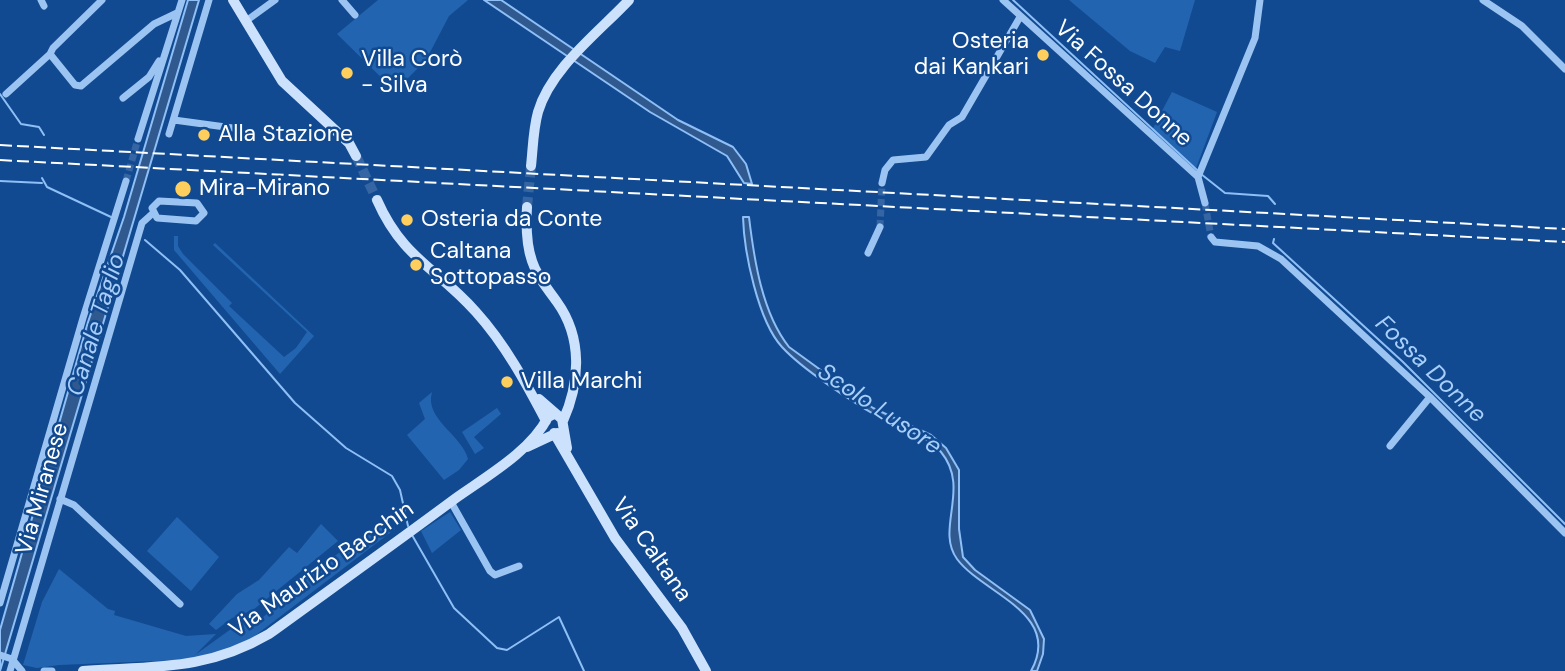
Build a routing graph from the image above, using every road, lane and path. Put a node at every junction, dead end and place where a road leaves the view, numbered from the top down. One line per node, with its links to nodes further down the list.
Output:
1 (102, 0): 15 (street)
2 (182, 0): 11 (street)
3 (209, 0): 20 (street)
4 (233, 0): 14 (main road)
5 (275, 0): 14 (street)
6 (342, 0): 12 (street)
7 (629, 0): 25 (main road)
8 (1003, 0): 13 (street, Via Fossa Donne)
9 (1260, 0): 26 (street)
10 (1483, 0): 17 (street)
11 (177, 13): 15 (street); 16 (street)
12 (355, 15)
13 (1020, 17): 26 (street, Via Fossa Donne); 28 (street)
14 (246, 21): 24 (main road)
15 (50, 54): 18 (street)
16 (163, 58): 19 (street); 23 (street)
17 (1565, 69)
18 (6, 94)
19 (124, 98)
20 (174, 120): 21 (street); 22 (street)
21 (240, 129)
22 (169, 134)
23 (138, 139)
24 (356, 156)
25 (531, 166)
26 (1199, 175): 30 (street, Via Fossa Donne)
27 (126, 181): 43 (street)
28 (881, 184)
29 (377, 200): 37 (main road, Via Caltana)
30 (1205, 203)
31 (527, 207): 37 (main road, Via Maurizio Bacchin)
32 (152, 214): 32 (street); 39 (street, Via Miranese)
33 (880, 227): 35 (street)
34 (1211, 237): 36 (street)
35 (869, 253)
36 (1430, 397): 38 (street); 41 (street)
37 (554, 424): 40 (main road, Via Maurizio Bacchin); 46 (main road, Via Caltana)
38 (1390, 446)
39 (60, 499): 44 (street); 45 (street, Via Miranese)
40 (451, 502): 42 (street); 51 (main road, Via Maurizio Bacchin)
41 (1565, 533)
42 (519, 566)
43 (0, 603)
44 (180, 604)
45 (7, 657): 47 (street); 48 (street, Via Miranese)
46 (705, 668): 52 (street, Via Caltana)
47 (24, 670)
48 (10, 671)
49 (44, 671): 50 (street)
50 (52, 671)
51 (83, 671)
52 (693, 671)

